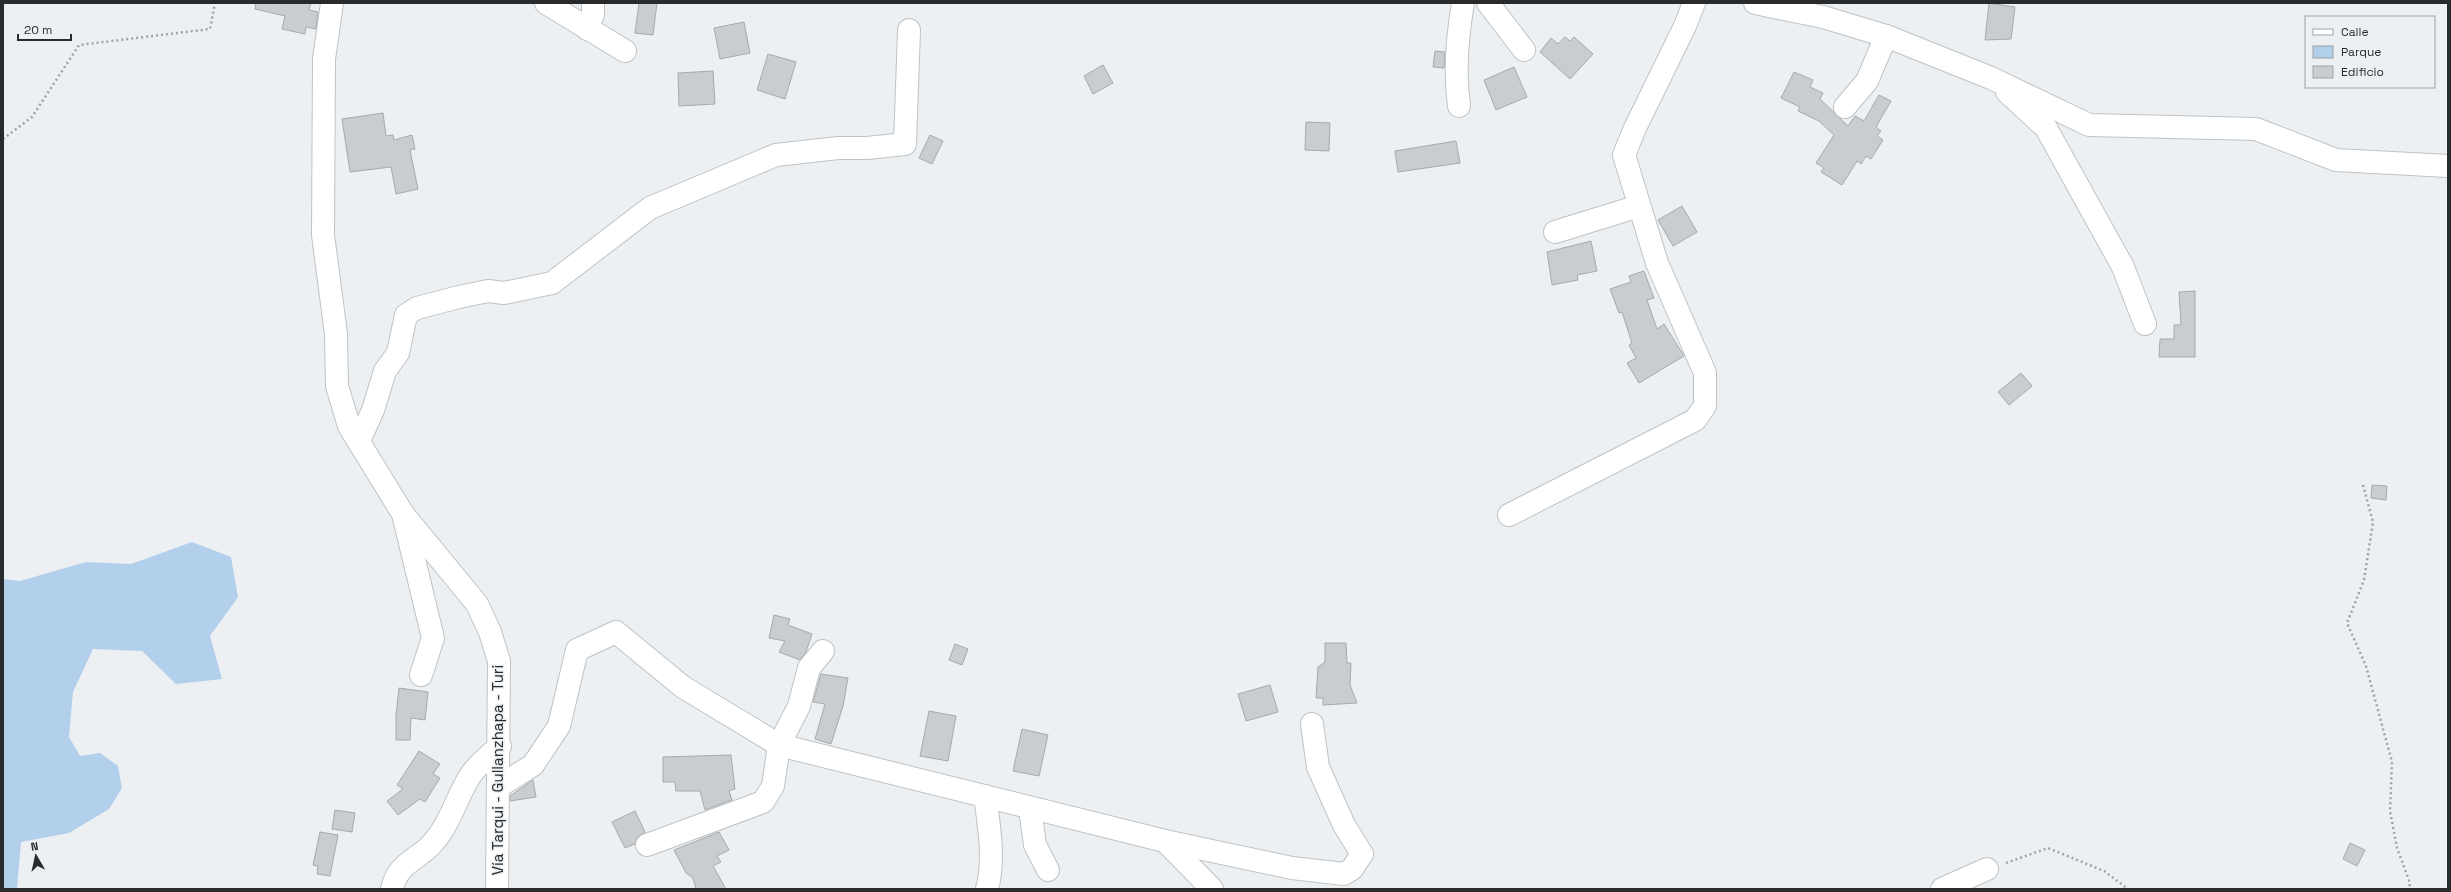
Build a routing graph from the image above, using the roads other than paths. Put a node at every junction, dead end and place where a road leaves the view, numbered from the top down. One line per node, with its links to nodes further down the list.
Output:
1 (332, 3): 20 (street, Vía Tarqui - Gullanzhapa - Turi)
2 (546, 3): 8 (street)
3 (592, 3): 8 (street)
4 (1463, 3): 14 (street)
5 (1488, 3): 11 (street)
6 (1694, 3): 17 (street)
7 (1755, 3): 10 (street)
8 (587, 30): 12 (street)
9 (909, 30): 20 (street)
10 (1886, 36): 13 (street); 15 (street)
11 (1524, 50)
12 (625, 51)
13 (1992, 78): 16 (street); 19 (street)
14 (1459, 106)
15 (1845, 107)
16 (2448, 166)
17 (1638, 206): 18 (street); 22 (street)
18 (1555, 232)
19 (2145, 324)
20 (359, 441): 21 (street, Vía Tarqui - Gullanzhapa - Turi)
21 (403, 514): 24 (street); 27 (street, Vía Tarqui - Gullanzhapa - Turi)
22 (1509, 515)
23 (823, 651): 26 (street)
24 (421, 675)
25 (1312, 724): 31 (street)
26 (779, 745): 28 (street); 29 (street); 32 (street)
27 (500, 746): 28 (street, Vía Tarqui - Gullanzhapa - Turi); 35 (street)
28 (498, 787): 36 (street, Vía Tarqui - Gullanzhapa - Turi)
29 (985, 796): 30 (street); 37 (street)
30 (1030, 808): 31 (street); 34 (street)
31 (1164, 841): 38 (street)
32 (648, 845)
33 (1987, 869): 39 (street)
34 (1048, 870)
35 (392, 889)
36 (497, 889)
37 (987, 889)
38 (1212, 889)
39 (1942, 889)

